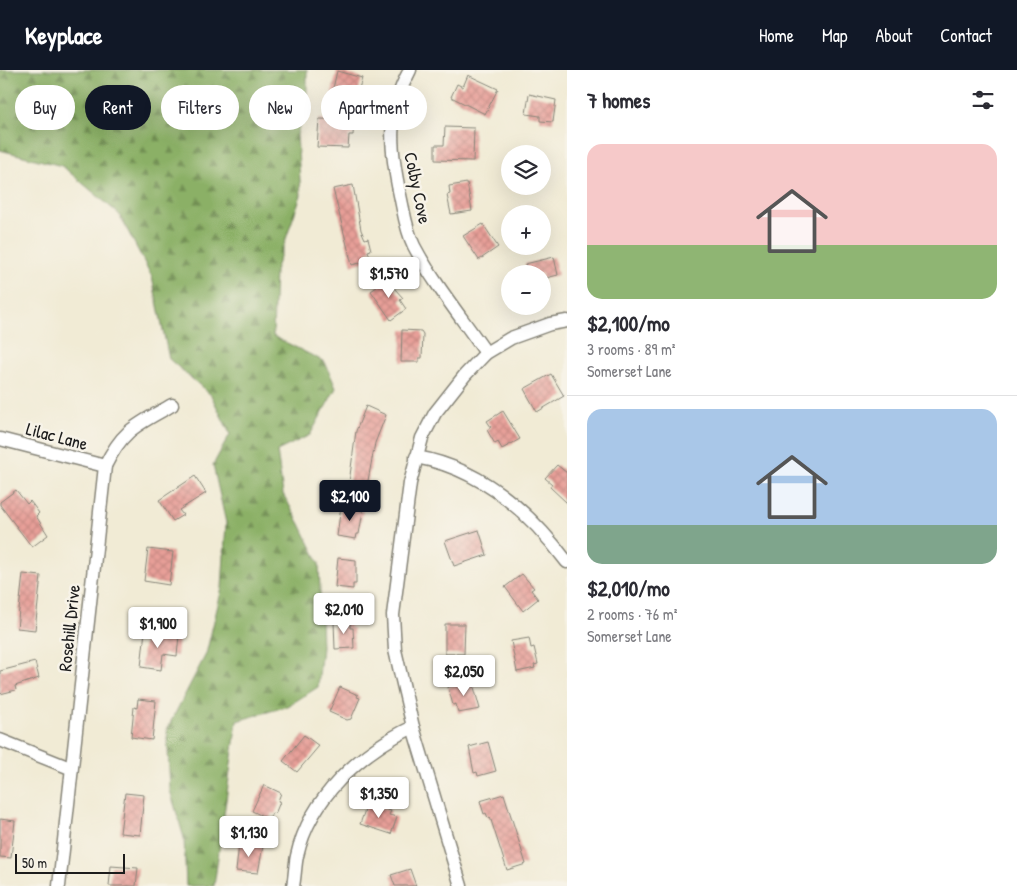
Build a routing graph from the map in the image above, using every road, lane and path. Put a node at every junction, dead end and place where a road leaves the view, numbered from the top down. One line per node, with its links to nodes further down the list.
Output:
1 (410, 70): 3 (street, Colby Cove)
2 (567, 321): 3 (street)
3 (486, 353): 6 (street)
4 (172, 405): 7 (street, Rosehill Drive)
5 (0, 439): 7 (street, Lilac Lane)
6 (416, 457): 8 (street); 9 (street)
7 (105, 466): 11 (street, Rosehill Drive)
8 (567, 562)
9 (413, 727): 13 (street); 14 (street)
10 (0, 740): 11 (street)
11 (70, 768): 12 (street, Rosehill Drive)
12 (59, 886)
13 (294, 886)
14 (461, 886)

